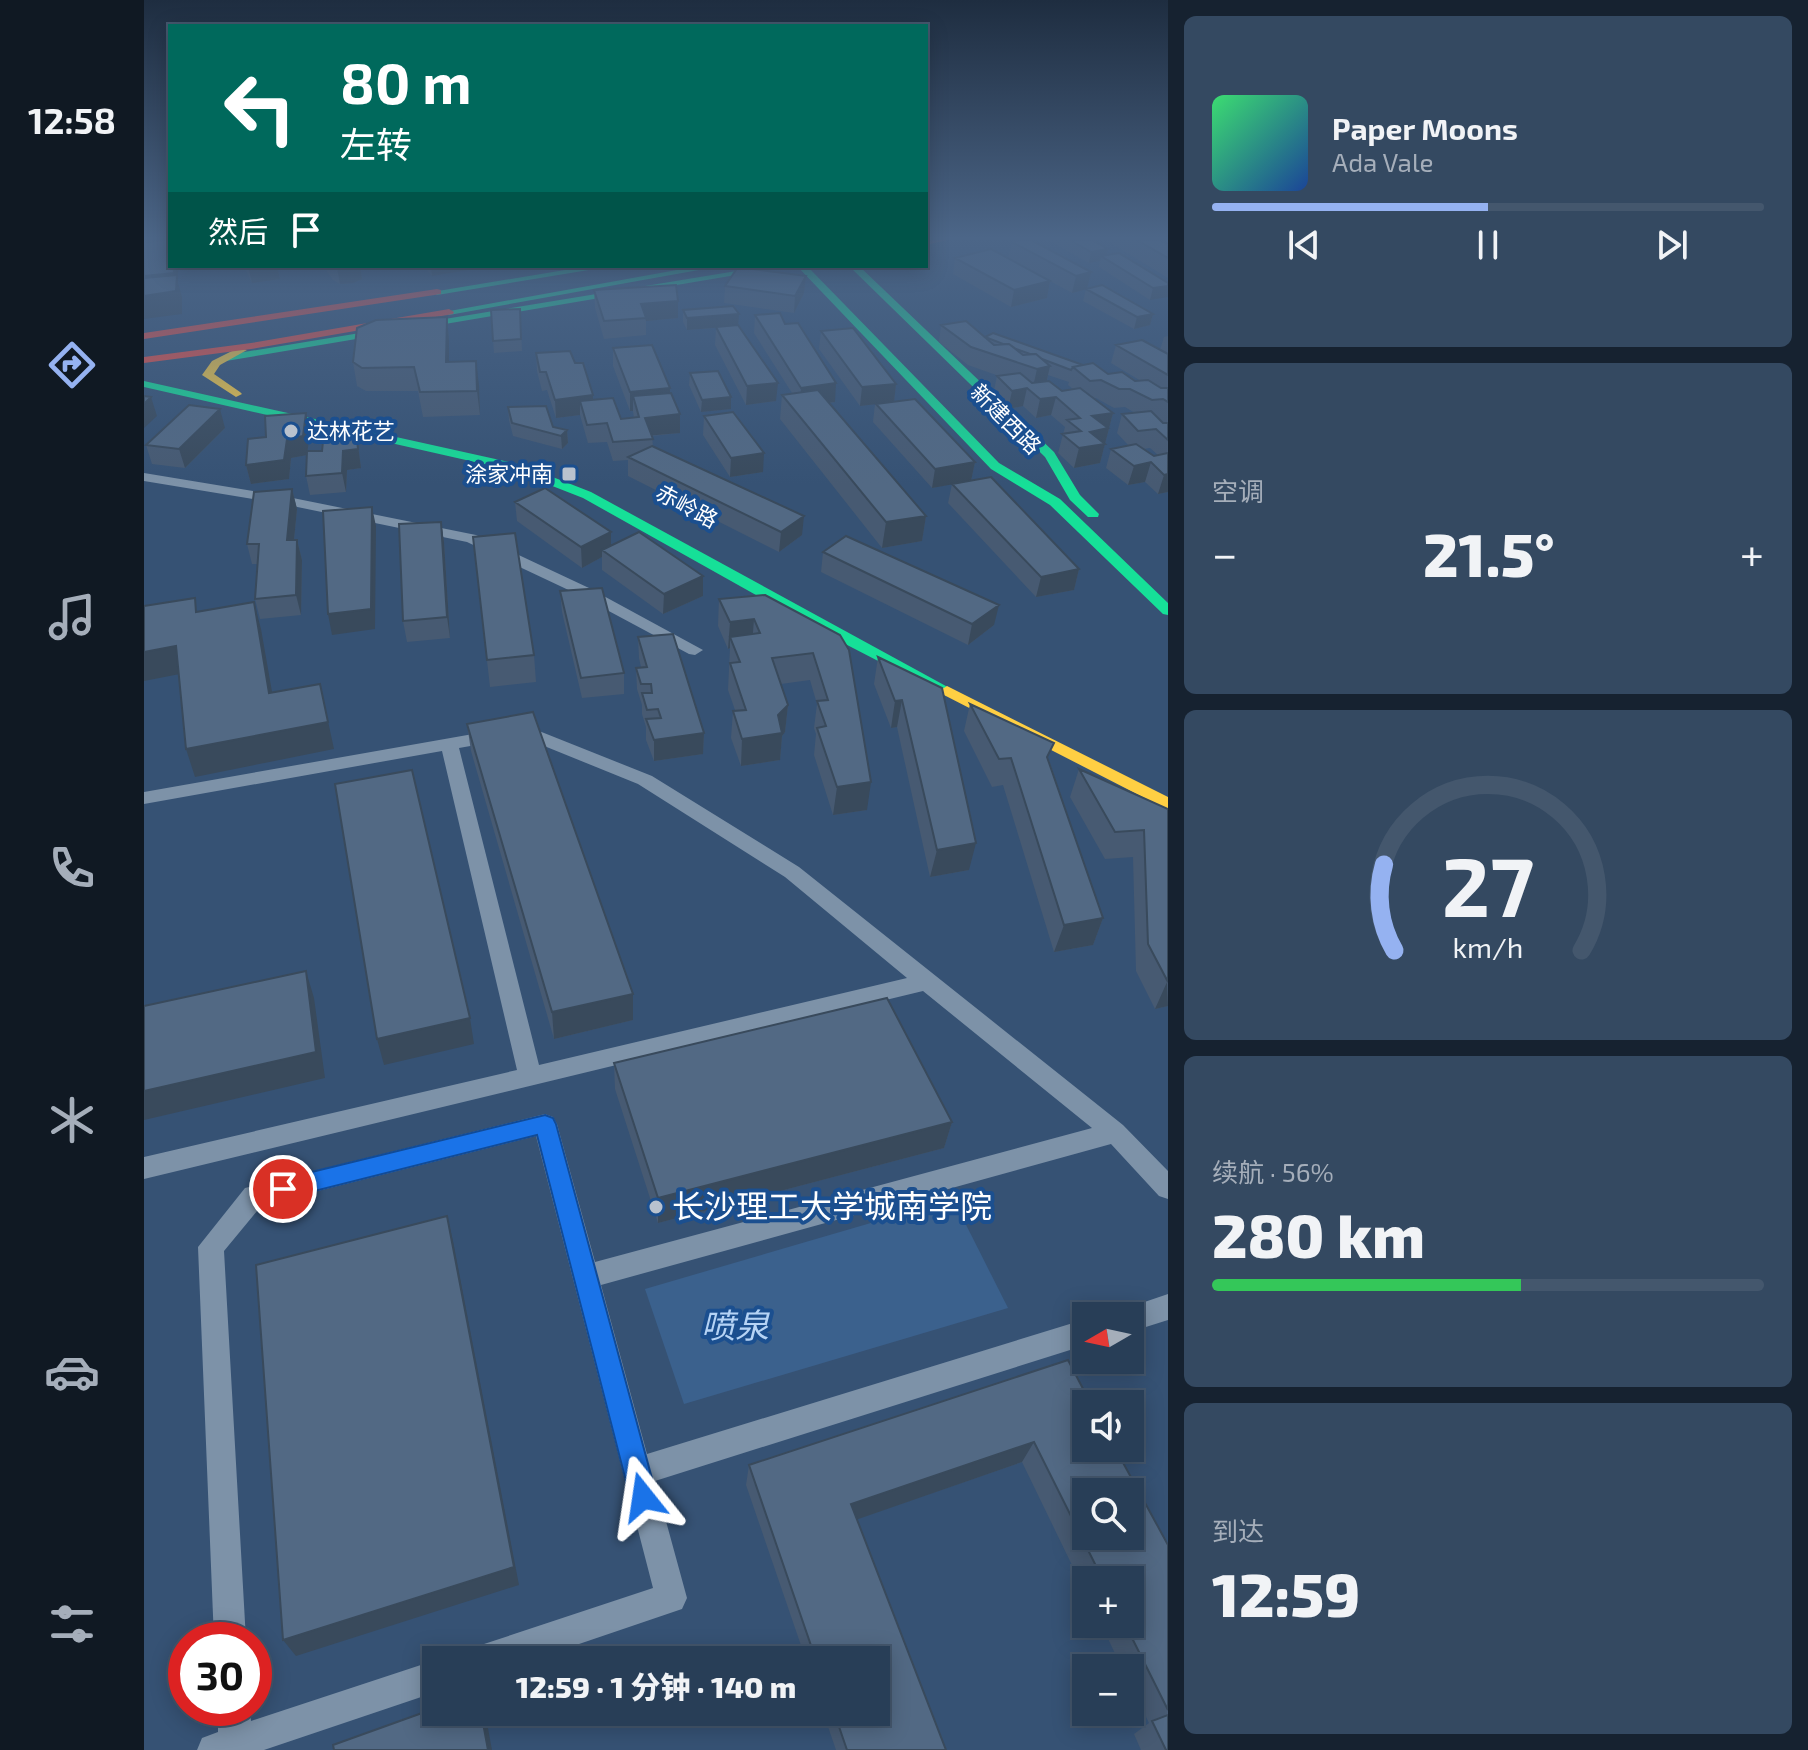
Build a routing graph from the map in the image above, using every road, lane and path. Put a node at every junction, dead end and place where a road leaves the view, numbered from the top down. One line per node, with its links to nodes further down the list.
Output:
1 (254, 322): 9 (main road)
2 (263, 322): 9 (main road)
3 (392, 322): 10 (main road)
4 (446, 322): 11 (main road)
5 (856, 322): 18 (main road, 新建西路)
6 (877, 322): 18 (main road, 新建西路)
7 (896, 322): 17 (main road, 新建西路)
8 (912, 322): 17 (main road, 新建西路)
9 (144, 339)
10 (251, 346): 11 (main road); 12 (main road)
11 (226, 358): 15 (main road)
12 (144, 360)
13 (144, 373): 15 (main road, 赤岭路)
14 (144, 386): 27 (main road, 赤岭路)
15 (236, 394): 20 (main road, 赤岭路)
16 (144, 477): 22 (street)
17 (1075, 497): 19 (main road, 新建西路)
18 (1055, 502): 21 (main road, 新建西路)
19 (1133, 551)
20 (786, 585)
21 (1168, 611)
22 (695, 650)
23 (1041, 718): 25 (main road)
24 (449, 744): 26 (street); 28 (street); 29 (street)
25 (1168, 784)
26 (144, 798)
27 (1168, 804)
28 (927, 982): 29 (street); 30 (street)
29 (531, 1078): 31 (street)
30 (1115, 1132): 32 (street); 33 (street)
31 (144, 1168)
32 (1168, 1188)
33 (585, 1277): 37 (street); 38 (street)
34 (1168, 1307): 35 (street)
35 (1144, 1315)
36 (1072, 1336): 37 (street)
37 (637, 1472): 39 (street)
38 (229, 1622)
39 (526, 1646)
40 (422, 1681): 42 (street)
41 (230, 1726): 42 (street)
42 (225, 1746)

